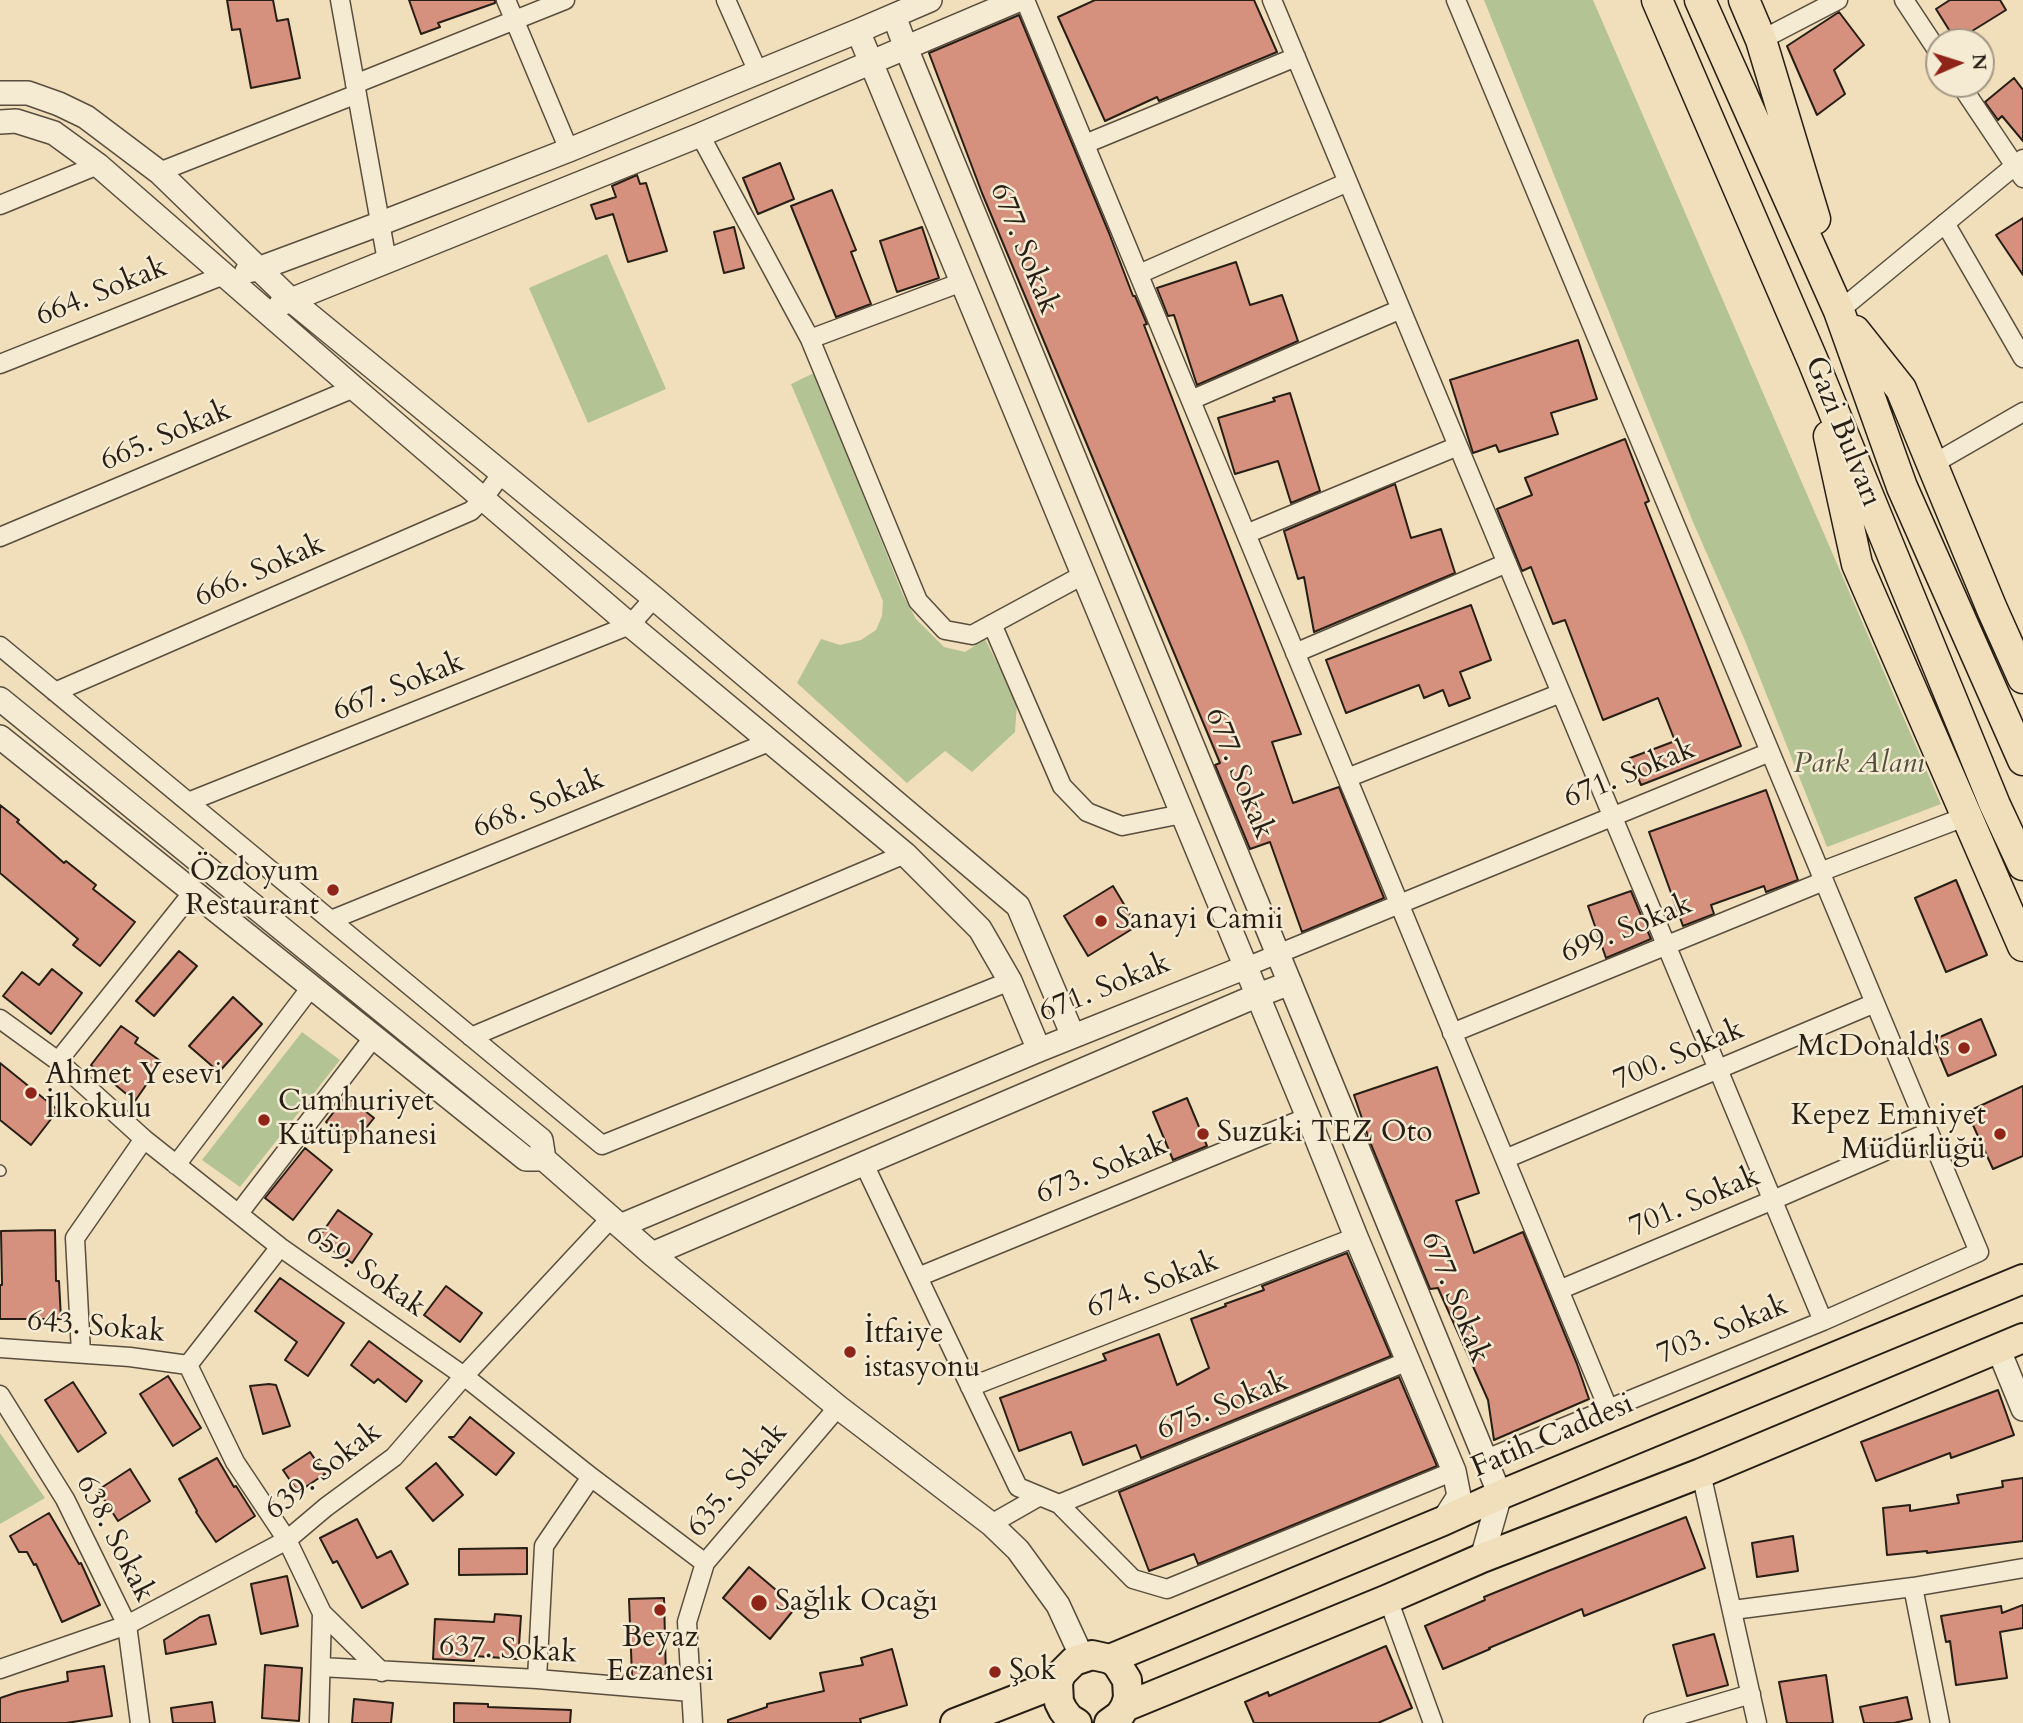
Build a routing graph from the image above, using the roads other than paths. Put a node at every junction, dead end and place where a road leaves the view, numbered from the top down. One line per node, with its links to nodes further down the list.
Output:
1 (340, 0): 24 (street)
2 (506, 0): 16 (street)
3 (565, 0): 16 (street)
4 (726, 0): 23 (street)
5 (930, 0): 15 (street)
6 (1018, 0): 20 (street)
7 (1025, 0): 29 (street)
8 (1272, 0): 21 (street)
9 (1456, 0): 75 (street)
10 (1657, 0): 50 (highway, Gazi Bulvarı)
11 (1700, 0): 47 (highway, Gazi Bulvarı)
12 (1744, 0): 19 (highway)
13 (1838, 0): 19 (street)
14 (1903, 0): 18 (street)
15 (894, 16): 17 (street); 20 (street, 677. Sokak)
16 (515, 21): 24 (street); 31 (street)
17 (858, 31): 22 (street); 23 (street)
18 (1925, 32)
19 (1761, 40): 47 (highway)
20 (906, 48): 22 (street); 90 (street, 677. Sokak)
21 (1296, 57): 29 (street); 35 (street)
22 (871, 63): 28 (street); 43 (street)
23 (758, 72): 31 (street)
24 (356, 89): 34 (street); 38 (street)
25 (0, 93): 30 (street)
26 (1970, 98): 33 (street)
27 (0, 122): 32 (street)
28 (700, 135): 39 (street); 48 (street)
29 (1085, 144): 41 (street)
30 (123, 145): 32 (street); 34 (street)
31 (569, 150): 38 (street)
32 (98, 165): 36 (street); 42 (street)
33 (2020, 168): 37 (street)
34 (159, 172): 40 (street)
35 (1348, 182): 41 (street); 45 (street)
36 (0, 205)
37 (1945, 223): 47 (street); 49 (street)
38 (379, 224): 39 (street); 40 (street)
39 (387, 261): 44 (street)
40 (258, 269): 42 (street); 44 (street)
41 (1139, 274): 53 (street)
42 (225, 275): 46 (street); 51 (street, 664. Sokak)
43 (962, 282): 48 (street); 62 (street)
44 (291, 300): 46 (street); 57 (street)
45 (1401, 309): 53 (street); 55 (street)
46 (266, 311): 52 (street)
47 (1839, 311): 56 (highway); 76 (highway, Gazi Bulvarı)
48 (810, 339): 64 (street)
49 (2023, 358)
50 (1813, 361): 81 (highway); 83 (highway, Gazi Bulvarı)
51 (0, 364)
52 (354, 388): 58 (street); 60 (street, 665. Sokak)
53 (1191, 400): 59 (street)
54 (2023, 412): 56 (street)
55 (1458, 446): 59 (street); 61 (street)
56 (1933, 464): 66 (highway)
57 (502, 473): 58 (street, 666. Sokak); 63 (street)
58 (483, 499): 65 (street); 70 (street, 666. Sokak)
59 (1246, 534): 68 (street)
60 (0, 537)
61 (1507, 563): 68 (street); 71 (street)
62 (1083, 575): 64 (street); 79 (street)
63 (654, 598): 65 (street); 99 (street)
64 (992, 624): 79 (street)
65 (630, 625): 74 (street); 78 (street, 667. Sokak)
66 (2014, 631): 69 (highway)
67 (0, 646): 70 (street)
68 (1295, 653): 77 (street)
69 (2023, 678)
70 (55, 692): 78 (street)
71 (1562, 694): 77 (street); 80 (street)
72 (0, 699): 108 (street)
73 (0, 737): 85 (street)
74 (769, 742): 82 (street); 87 (street, 668. Sokak)
75 (1770, 752): 80 (street, 671. Sokak); 84 (street)
76 (2023, 760)
77 (1347, 778): 86 (street)
78 (188, 802): 87 (street)
79 (1182, 814): 91 (street)
80 (1613, 816): 86 (street, 671. Sokak); 88 (street)
81 (1967, 816): 84 (street, 699. Sokak); 89 (highway)
82 (905, 854): 92 (street); 100 (street)
83 (2023, 865)
84 (1822, 877): 88 (street, 699. Sokak); 96 (street)
85 (193, 892): 94 (street); 103 (street)
86 (1399, 904): 90 (street, 671. Sokak); 98 (street)
87 (331, 920): 100 (street)
88 (1666, 944): 98 (street, 699. Sokak); 104 (street)
89 (2023, 946)
90 (1278, 953): 91 (street, 671. Sokak); 93 (street, 677. Sokak)
91 (1246, 967): 95 (street); 99 (street, 671. Sokak)
92 (1010, 981): 100 (street); 102 (street)
93 (1290, 983): 95 (street); 133 (street, 677. Sokak)
94 (312, 986): 101 (street); 111 (street)
95 (1256, 996): 105 (street); 110 (street)
96 (1875, 1003): 104 (street, 700. Sokak); 106 (street)
97 (0, 1019): 103 (street, 659. Sokak)
98 (1452, 1033): 109 (street)
99 (1073, 1036): 102 (street, 671. Sokak)
100 (471, 1037)
101 (373, 1038): 108 (street); 113 (street)
102 (1039, 1050): 114 (street, 671. Sokak)
103 (58, 1061): 107 (street, 659. Sokak)
104 (1719, 1070): 109 (street, 700. Sokak); 112 (street)
105 (1308, 1117): 115 (street); 118 (street, 673. Sokak)
106 (1929, 1132): 112 (street, 701. Sokak); 121 (street, 703. Sokak)
107 (144, 1139): 111 (street, 659. Sokak); 124 (street)
108 (544, 1159): 114 (street)
109 (1504, 1159): 120 (street)
110 (864, 1164): 117 (street); 118 (street)
111 (176, 1165): 113 (street, 659. Sokak)
112 (1773, 1200): 120 (street, 701. Sokak); 121 (street)
113 (239, 1213): 116 (street, 659. Sokak)
114 (616, 1222): 117 (street); 127 (street, 639. Sokak)
115 (1356, 1237): 125 (street); 128 (street, 674. Sokak)
116 (280, 1247): 126 (street); 127 (street, 659. Sokak)
117 (652, 1254): 130 (street)
118 (918, 1277): 128 (street)
119 (2023, 1279): 137 (main road, Fatih Caddesi)
120 (1559, 1290): 131 (street)
121 (1823, 1321): 131 (street, 703. Sokak)
122 (2010, 1343): 132 (street); 135 (main road)
123 (0, 1348): 124 (street, 643. Sokak)
124 (81, 1353): 126 (street, 643. Sokak)
125 (1408, 1361): 134 (street); 139 (street, 675. Sokak)
126 (188, 1365): 142 (street)
127 (464, 1376): 136 (street, 659. Sokak); 142 (street, 639. Sokak)
128 (970, 1387): 138 (street)
129 (0, 1395): 150 (street, 638. Sokak)
130 (838, 1407): 141 (street); 144 (street, 635. Sokak)
131 (1608, 1408): 133 (street, 703. Sokak)
132 (2023, 1409)
133 (1486, 1459): 137 (street, 677. Sokak)
134 (1454, 1472): 139 (street); 140 (street)
135 (1701, 1473): 143 (main road); 148 (street)
136 (591, 1477): 144 (street, 659. Sokak); 155 (street)
137 (1500, 1494): 140 (main road, Fatih Caddesi); 143 (street)
138 (1040, 1496): 139 (street); 141 (street)
139 (1059, 1504)
140 (1443, 1521): 151 (main road, Fatih Caddesi)
141 (991, 1524): 151 (street)
142 (287, 1540): 149 (street); 150 (street, 639. Sokak)
143 (1482, 1558): 147 (main road)
144 (705, 1563): 157 (street, 635. Sokak)
145 (2023, 1568): 146 (street)
146 (1913, 1587): 148 (street); 168 (street)
147 (1388, 1599): 159 (main road); 165 (street)
148 (1733, 1610): 158 (street)
149 (322, 1614): 152 (street); 154 (street)
150 (127, 1625): 153 (street, 639. Sokak); 160 (street, 638. Sokak)
151 (1096, 1658): 156 (main road); 159 (main road)
152 (321, 1667): 154 (street, 637. Sokak); 161 (street)
153 (0, 1669)
154 (383, 1671): 155 (street, 637. Sokak)
155 (537, 1679): 157 (street, 637. Sokak)
156 (1058, 1683): 163 (main road); 164 (main road)
157 (691, 1692): 162 (street, 635. Sokak)
158 (1751, 1694): 166 (street); 167 (street)
159 (1117, 1715)
160 (140, 1723)
161 (319, 1723)
162 (693, 1723)
163 (955, 1723)
164 (1077, 1723)
165 (1433, 1723)
166 (1653, 1723)
167 (1757, 1723)
168 (1940, 1723)

